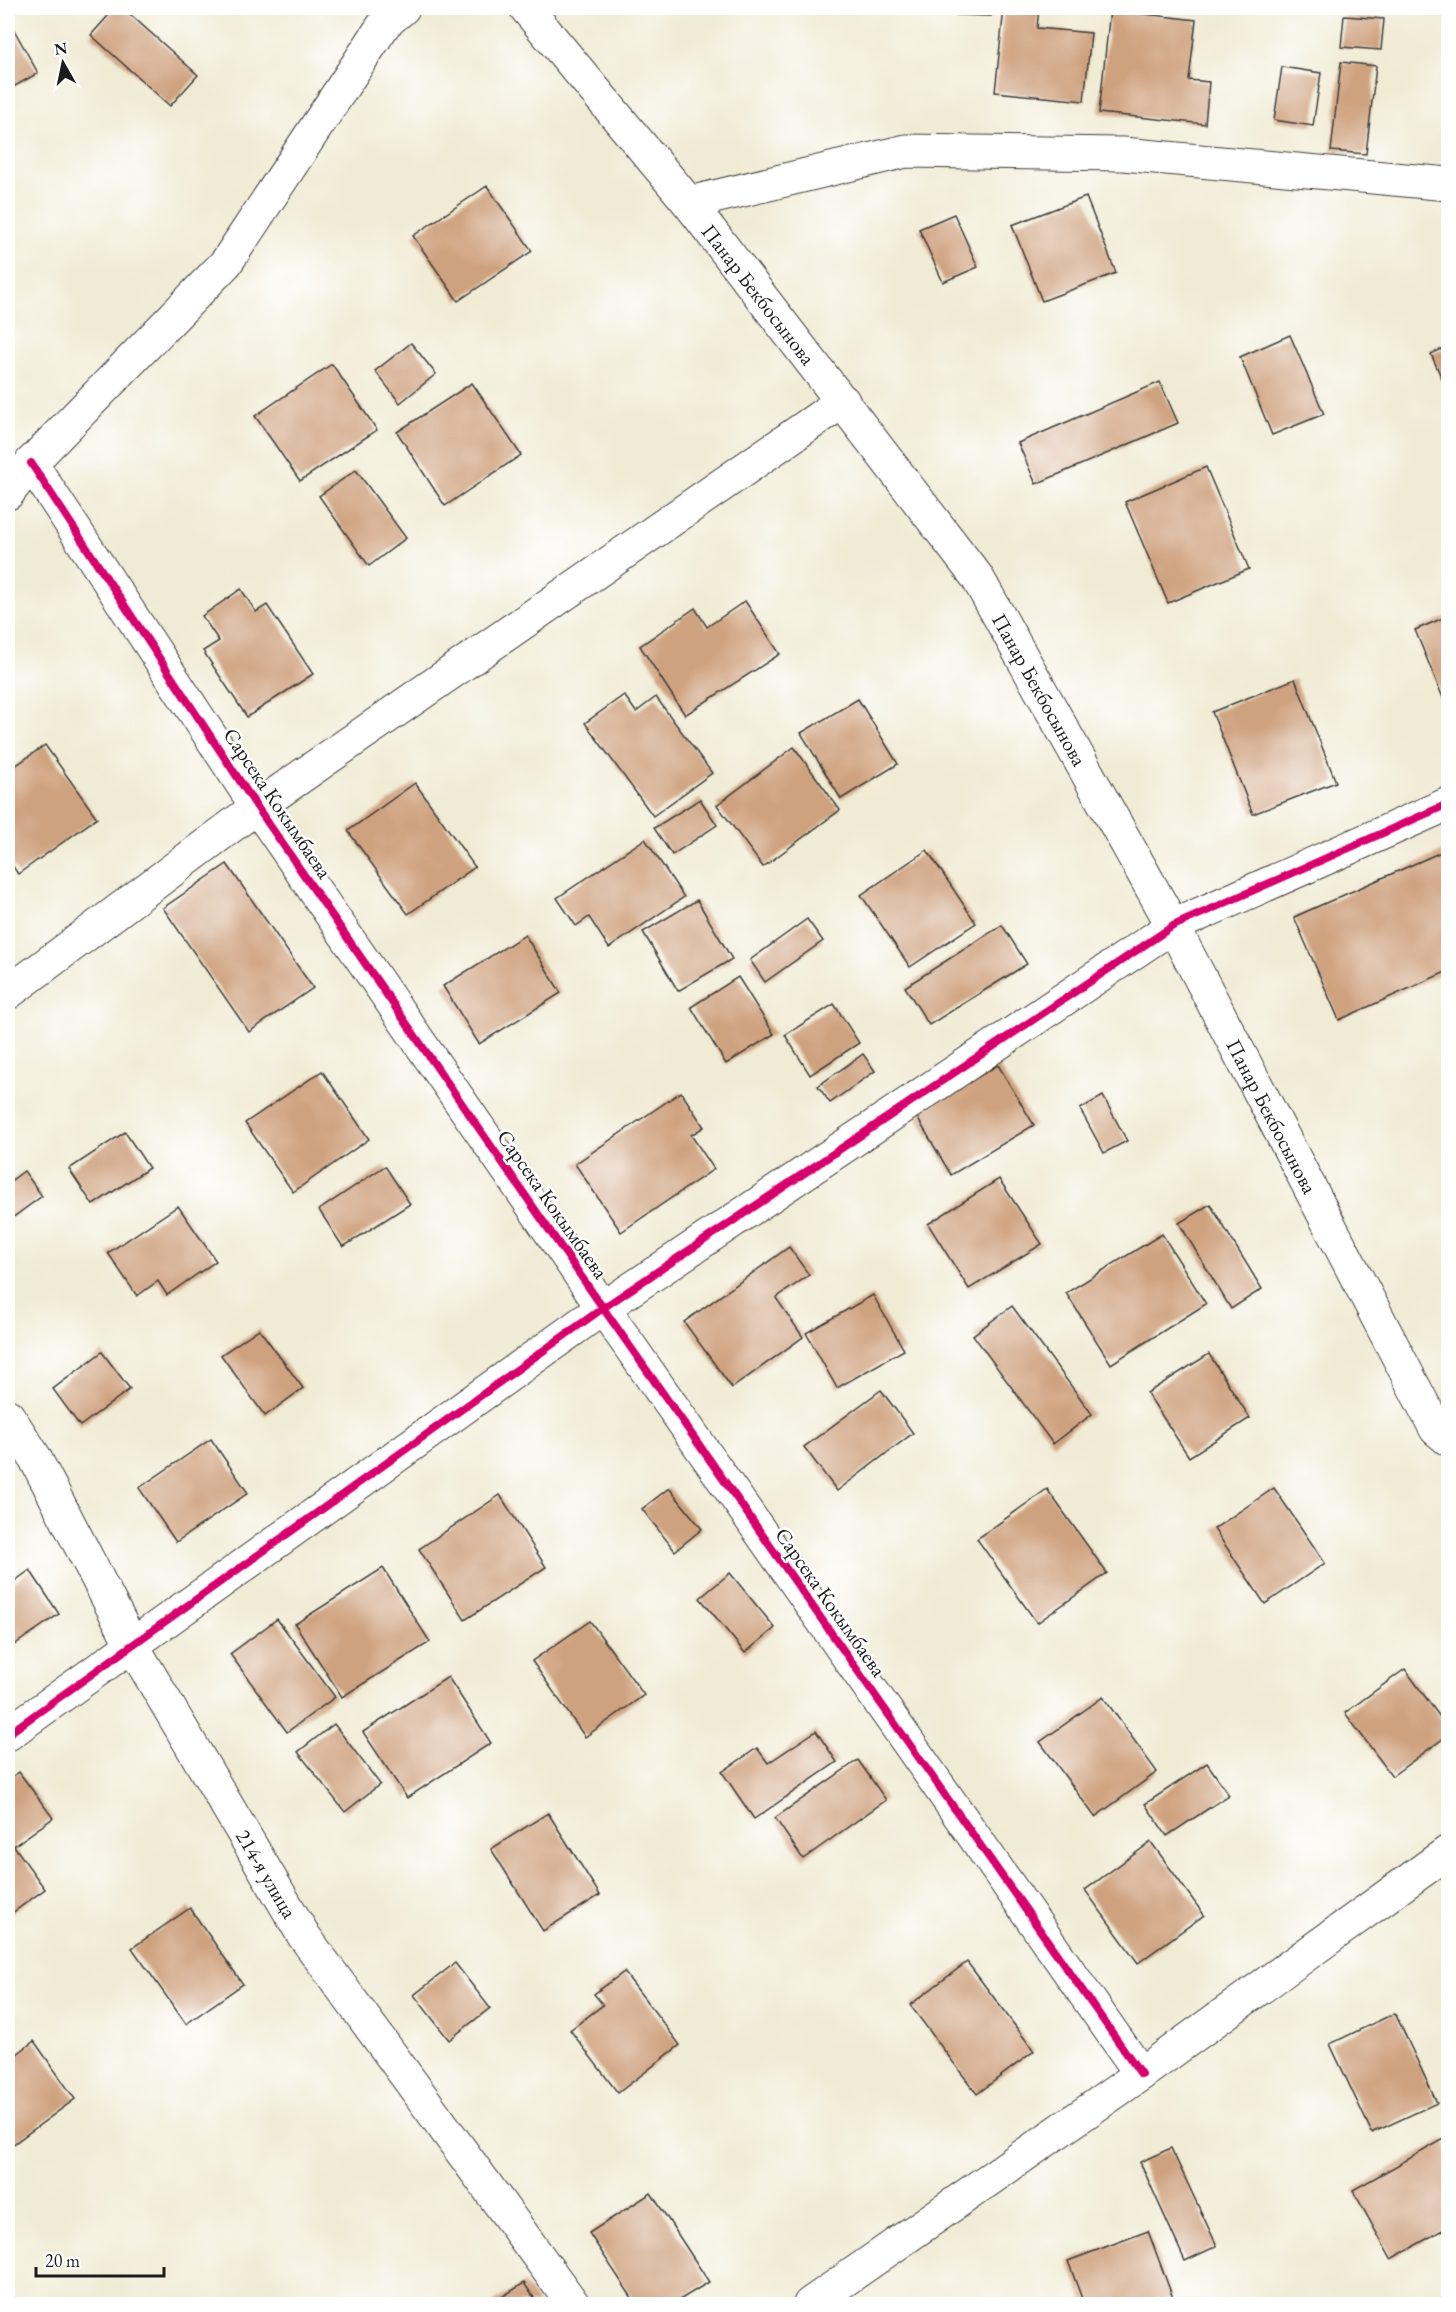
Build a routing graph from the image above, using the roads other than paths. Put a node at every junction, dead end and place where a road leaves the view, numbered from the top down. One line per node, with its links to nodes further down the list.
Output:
1 (403, 8): 6 (street)
2 (526, 8): 4 (street, Панар Бекбосынова)
3 (1449, 184): 4 (street)
4 (689, 203): 5 (street, Панар Бекбосынова)
5 (843, 401): 9 (street); 10 (street, Панар Бекбосынова)
6 (31, 463): 7 (street); 9 (street, Сарсека Кокымбаева)
7 (8, 493)
8 (1449, 804): 10 (street)
9 (257, 807): 11 (street); 12 (street, Сарсека Кокымбаева)
10 (1173, 926): 12 (street); 14 (street, Панар Бекбосынова)
11 (11, 984)
12 (603, 1308): 15 (street); 18 (street, Сарсека Кокымбаева)
13 (8, 1416): 15 (street, 214-я улица)
14 (1449, 1439)
15 (132, 1645): 16 (street); 19 (street, 214-я улица)
16 (8, 1734)
17 (1449, 1852): 18 (street)
18 (1141, 2074): 20 (street)
19 (573, 2304)
20 (810, 2304)

